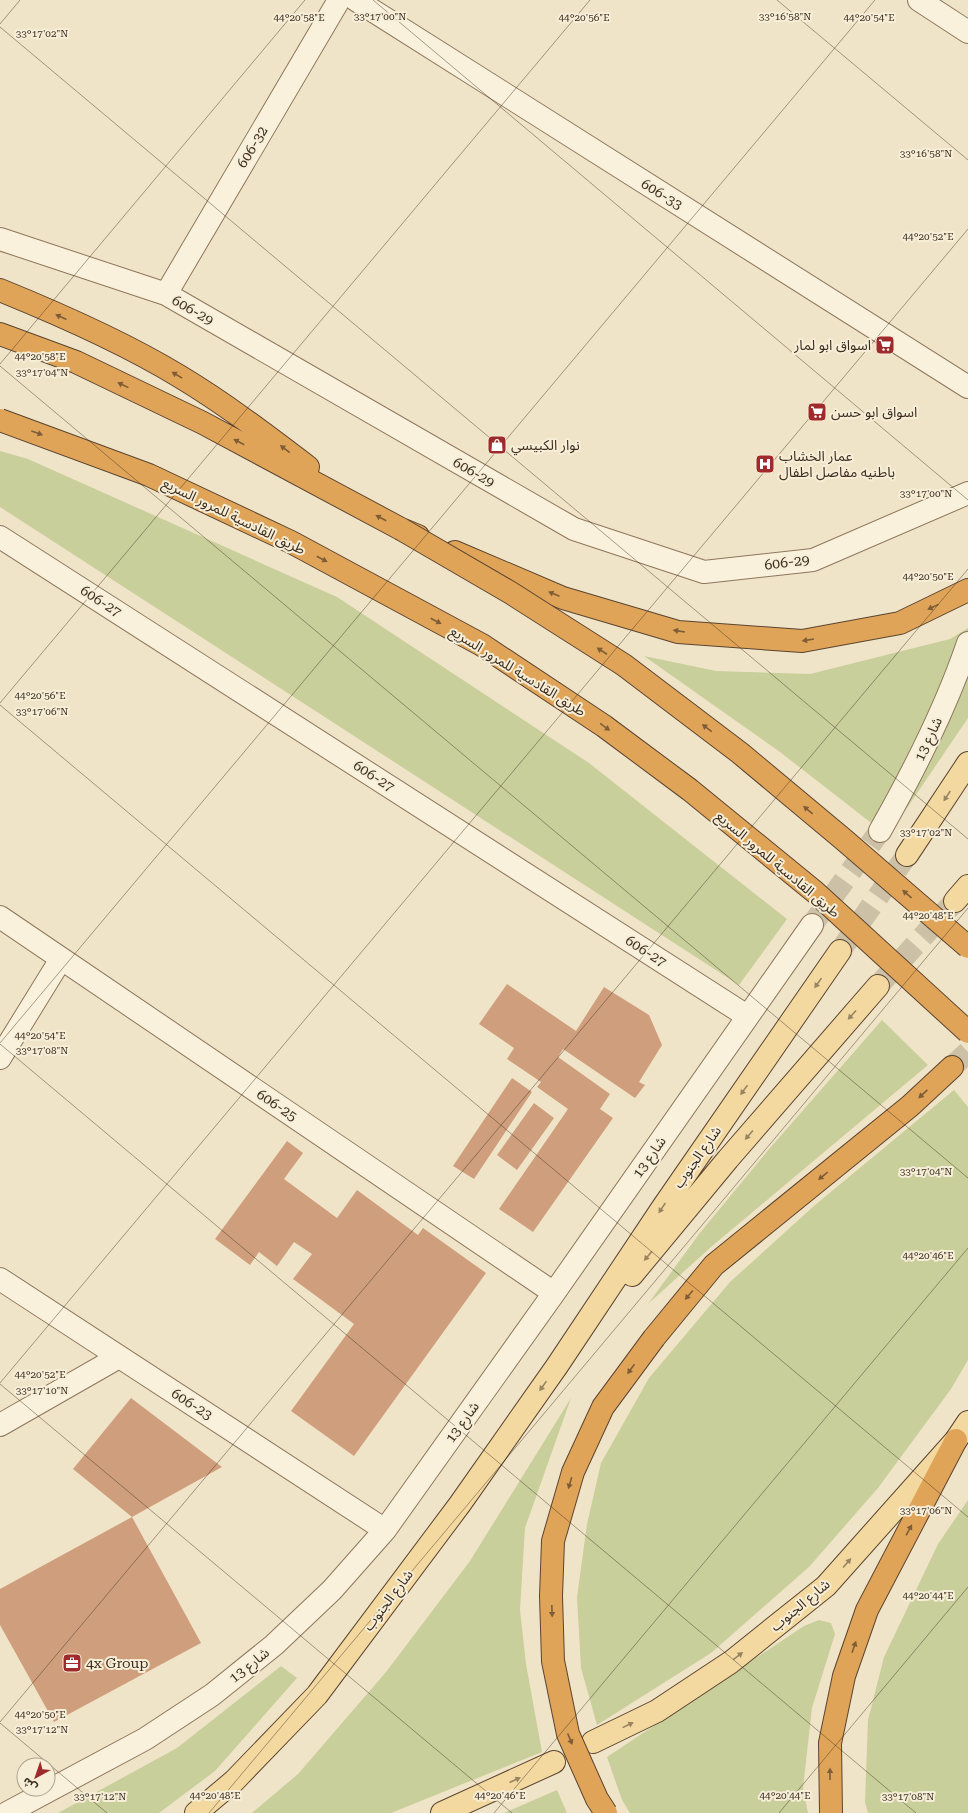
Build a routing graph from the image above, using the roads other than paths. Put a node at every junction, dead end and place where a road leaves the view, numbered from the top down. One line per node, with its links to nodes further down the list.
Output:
1 (339, 0): 7 (street, 606-32)
2 (356, 0): 9 (street, 606-33)
3 (919, 0): 4 (street)
4 (968, 32)
5 (0, 239): 7 (street, 606-29)
6 (0, 290): 12 (highway, one-way to 6)
7 (166, 294): 11 (street, 606-29)
8 (0, 334): 12 (highway, one-way to 8)
9 (968, 387)
10 (0, 420): 27 (highway, طريق القادسية للمرور السريع, one-way to 27, bridge)
11 (968, 493)
12 (360, 506): 13 (highway, one-way to 12)
13 (401, 529): 15 (highway, one-way to 13, bridge); 22 (highway, one-way to 13, bridge)
14 (0, 537): 26 (street, 606-27)
15 (968, 590)
16 (968, 643): 18 (street, شارع 13)
17 (968, 763): 19 (main road, one-way to 19)
18 (880, 831)
19 (907, 855)
20 (0, 917): 24 (street, 606-25)
21 (812, 925): 26 (street, شارع 13)
22 (968, 947)
23 (840, 951): 33 (main road, شارع الجنوب, one-way to 33)
24 (61, 959): 28 (street); 31 (street, 606-25)
25 (878, 986): 33 (main road, شارع الجنوب, one-way to 33)
26 (747, 1016): 31 (street, شارع 13)
27 (968, 1032)
28 (0, 1058)
29 (952, 1067): 43 (highway, one-way to 43, bridge)
30 (0, 1279): 32 (street, 606-23)
31 (554, 1293): 37 (street, شارع 13)
32 (120, 1357): 35 (street); 37 (street, 606-23)
33 (557, 1366): 41 (main road, شارع الجنوب, one-way to 41)
34 (968, 1422): 36 (main road, شارع الجنوب)
35 (0, 1425)
36 (956, 1440): 38 (main road, شارع الجنوب, one-way to 36); 44 (highway, one-way to 36)
37 (385, 1530): 40 (street, شارع 13)
38 (593, 1742)
39 (554, 1762): 42 (main road, one-way to 39)
40 (8, 1813)
41 (196, 1813)
42 (442, 1813)
43 (606, 1813)
44 (831, 1813)

